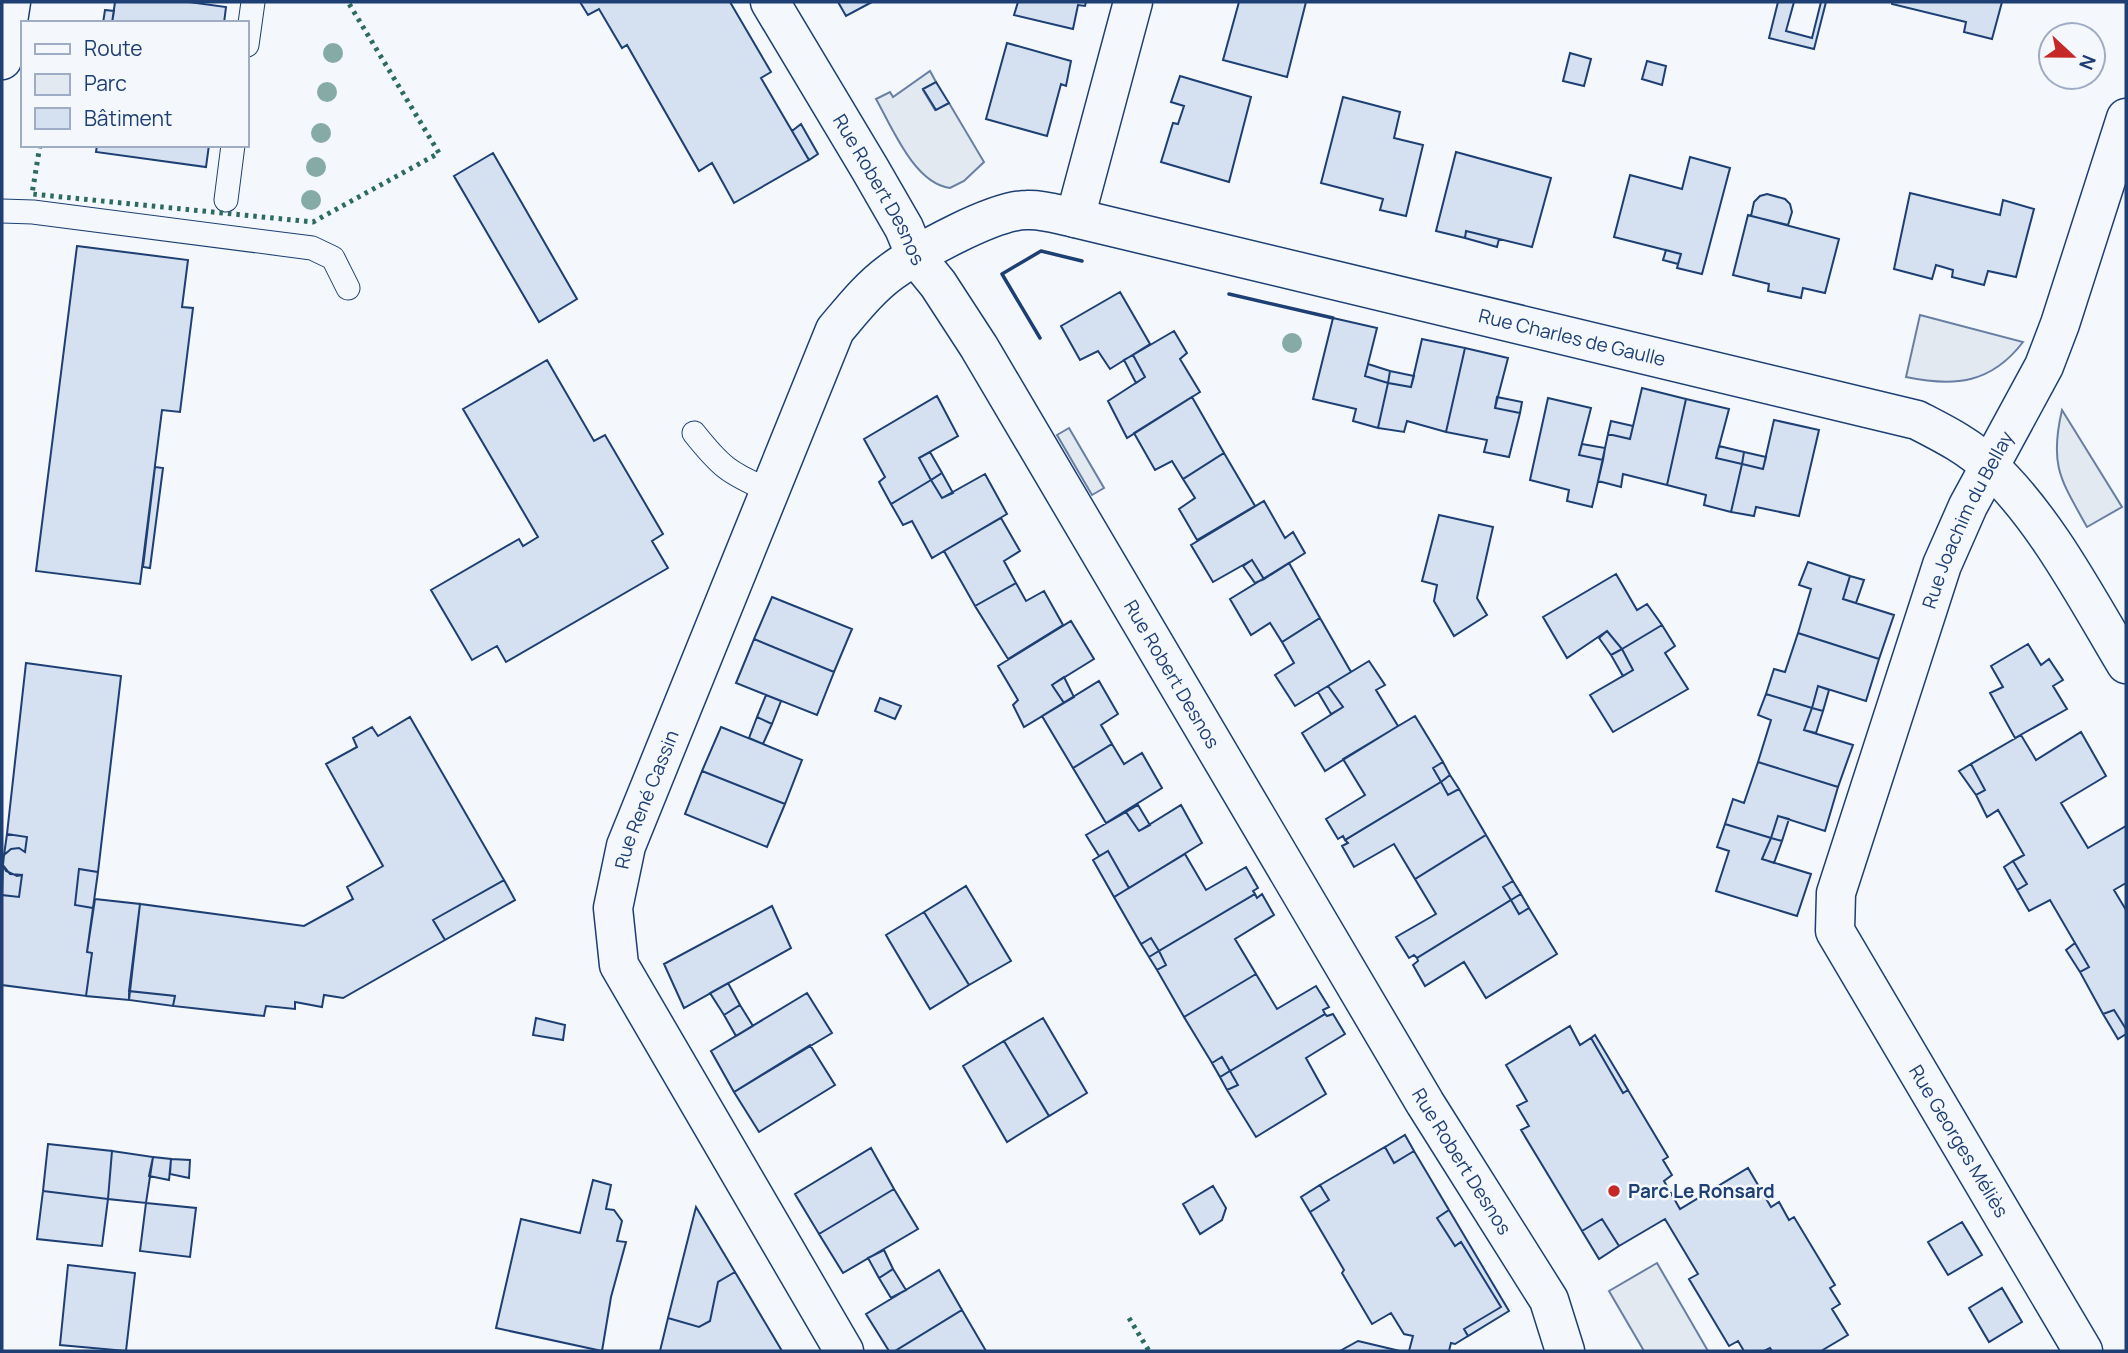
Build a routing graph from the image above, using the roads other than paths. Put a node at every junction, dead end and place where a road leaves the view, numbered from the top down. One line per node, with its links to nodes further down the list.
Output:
1 (11, 2): 6 (street)
2 (253, 2): 5 (lane)
3 (770, 2): 12 (street, Rue Robert Desnos)
4 (1133, 2): 11 (street)
5 (248, 38)
6 (2, 60)
7 (2126, 118): 15 (street, Rue Joachim du Bellay)
8 (233, 147): 9 (lane)
9 (226, 200)
10 (2, 211): 13 (lane)
11 (1075, 218): 12 (street, Rue Charles de Gaulle); 15 (street, Rue Charles de Gaulle)
12 (916, 257): 16 (street, Rue René Cassin); 20 (street, Rue Robert Desnos)
13 (348, 288)
14 (694, 433): 16 (lane)
15 (1989, 465): 17 (street, Rue Charles de Gaulle); 18 (street, Rue Joachim du Bellay)
16 (768, 490): 19 (street, Rue René Cassin)
17 (2126, 664)
18 (1835, 932): 21 (street, Rue Georges Méliès)
19 (844, 1351)
20 (1565, 1351)
21 (2083, 1351)

